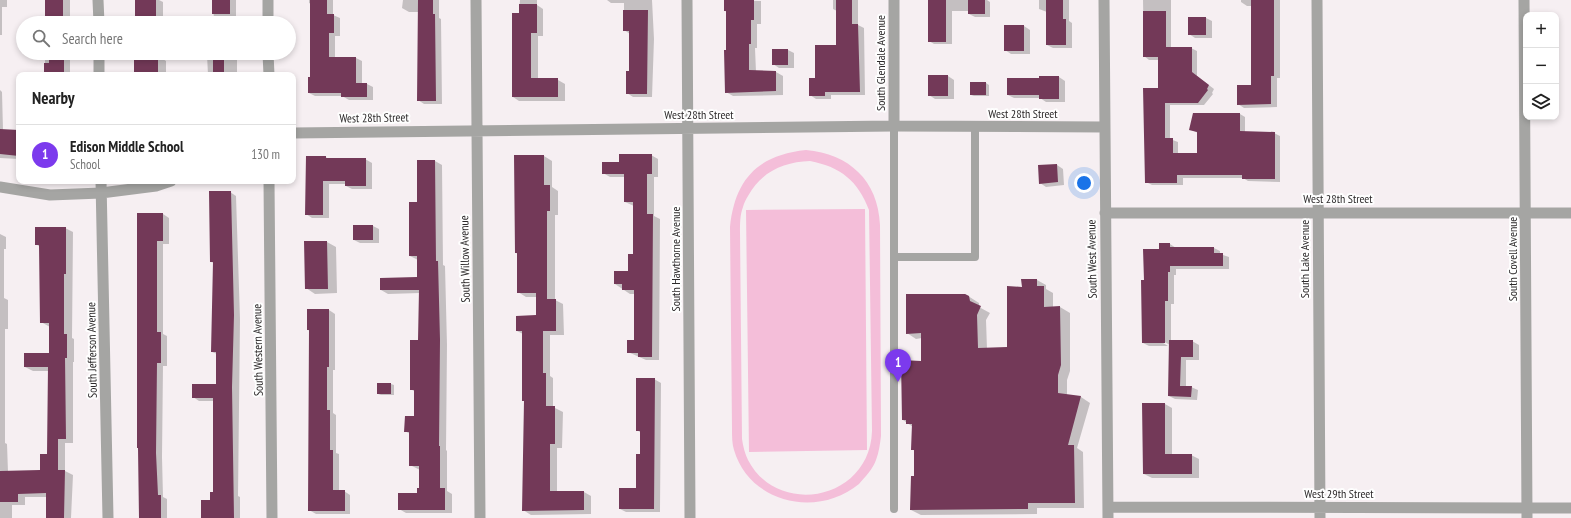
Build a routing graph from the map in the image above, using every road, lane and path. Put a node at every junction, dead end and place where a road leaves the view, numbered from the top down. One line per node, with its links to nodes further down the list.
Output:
1 (98, 0): 9 (street)
2 (268, 0): 10 (street)
3 (476, 0): 19 (street, South Willow Avenue)
4 (687, 0): 18 (street, South Hawthorne Avenue)
5 (894, 0): 15 (street, South Glendale Avenue)
6 (1104, 0): 17 (street, South West Avenue)
7 (1317, 0): 26 (street, South Lake Avenue)
8 (1524, 0): 27 (street, South Covell Avenue)
9 (99, 16)
10 (268, 16)
11 (99, 60): 13 (street)
12 (268, 60): 14 (street)
13 (99, 72)
14 (268, 72)
15 (894, 126): 16 (street, West 28th Street); 18 (street, West 28th Street); 30 (lane)
16 (975, 127): 17 (street, West 28th Street); 30 (lane)
17 (1104, 127): 28 (street, South West Avenue)
18 (688, 128): 19 (street, West 28th Street); 39 (street, South Hawthorne Avenue)
19 (476, 130): 20 (street, West 28th Street); 38 (street, South Willow Avenue)
20 (296, 133)
21 (101, 184): 25 (street, South Jefferson Avenue)
22 (162, 184): 25 (street)
23 (269, 184): 37 (street, South Western Avenue)
24 (0, 187): 25 (street)
25 (101, 193): 36 (street, South Jefferson Avenue)
26 (1318, 212): 27 (street, West 28th Street); 28 (street, West 28th Street); 31 (street, South Lake Avenue)
27 (1526, 212): 29 (street, West 28th Street); 35 (street, South Covell Avenue)
28 (1105, 213): 34 (street, South West Avenue)
29 (1571, 213)
30 (894, 257): 33 (lane)
31 (1320, 506): 34 (street, West 29th Street); 35 (street, West 29th Street); 40 (street, South Lake Avenue)
32 (1571, 508): 35 (street, West 29th Street)
33 (894, 509)
34 (1108, 513)
35 (1527, 513)
36 (108, 518)
37 (272, 518)
38 (480, 518)
39 (690, 518)
40 (1320, 518)

